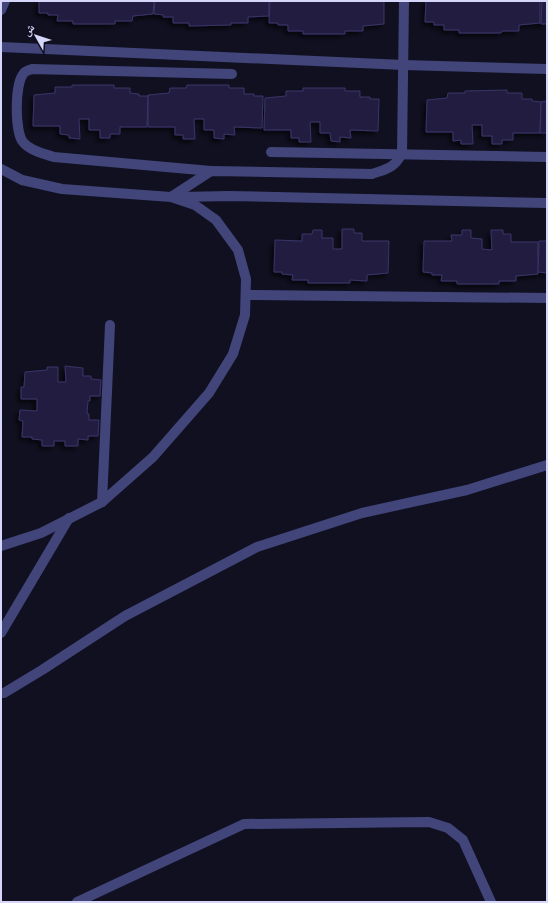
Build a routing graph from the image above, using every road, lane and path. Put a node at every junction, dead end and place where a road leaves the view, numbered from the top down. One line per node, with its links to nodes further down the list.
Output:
1 (5, 1): 3 (street)
2 (404, 1): 5 (street)
3 (1, 10)
4 (1, 47): 5 (street)
5 (404, 65): 6 (street); 9 (street)
6 (547, 69)
7 (232, 74): 12 (street)
8 (271, 152): 9 (street)
9 (402, 154): 10 (street); 12 (street)
10 (547, 157)
11 (1, 169): 13 (street)
12 (211, 171): 13 (street)
13 (171, 197): 14 (street); 15 (street)
14 (547, 203)
15 (246, 295): 16 (street); 19 (street)
16 (547, 298)
17 (110, 325): 19 (street)
18 (547, 465): 23 (street)
19 (102, 502): 20 (street)
20 (69, 518): 21 (street); 22 (street)
21 (1, 546)
22 (1, 633)
23 (1, 693)
24 (77, 902): 25 (street)
25 (491, 902)

